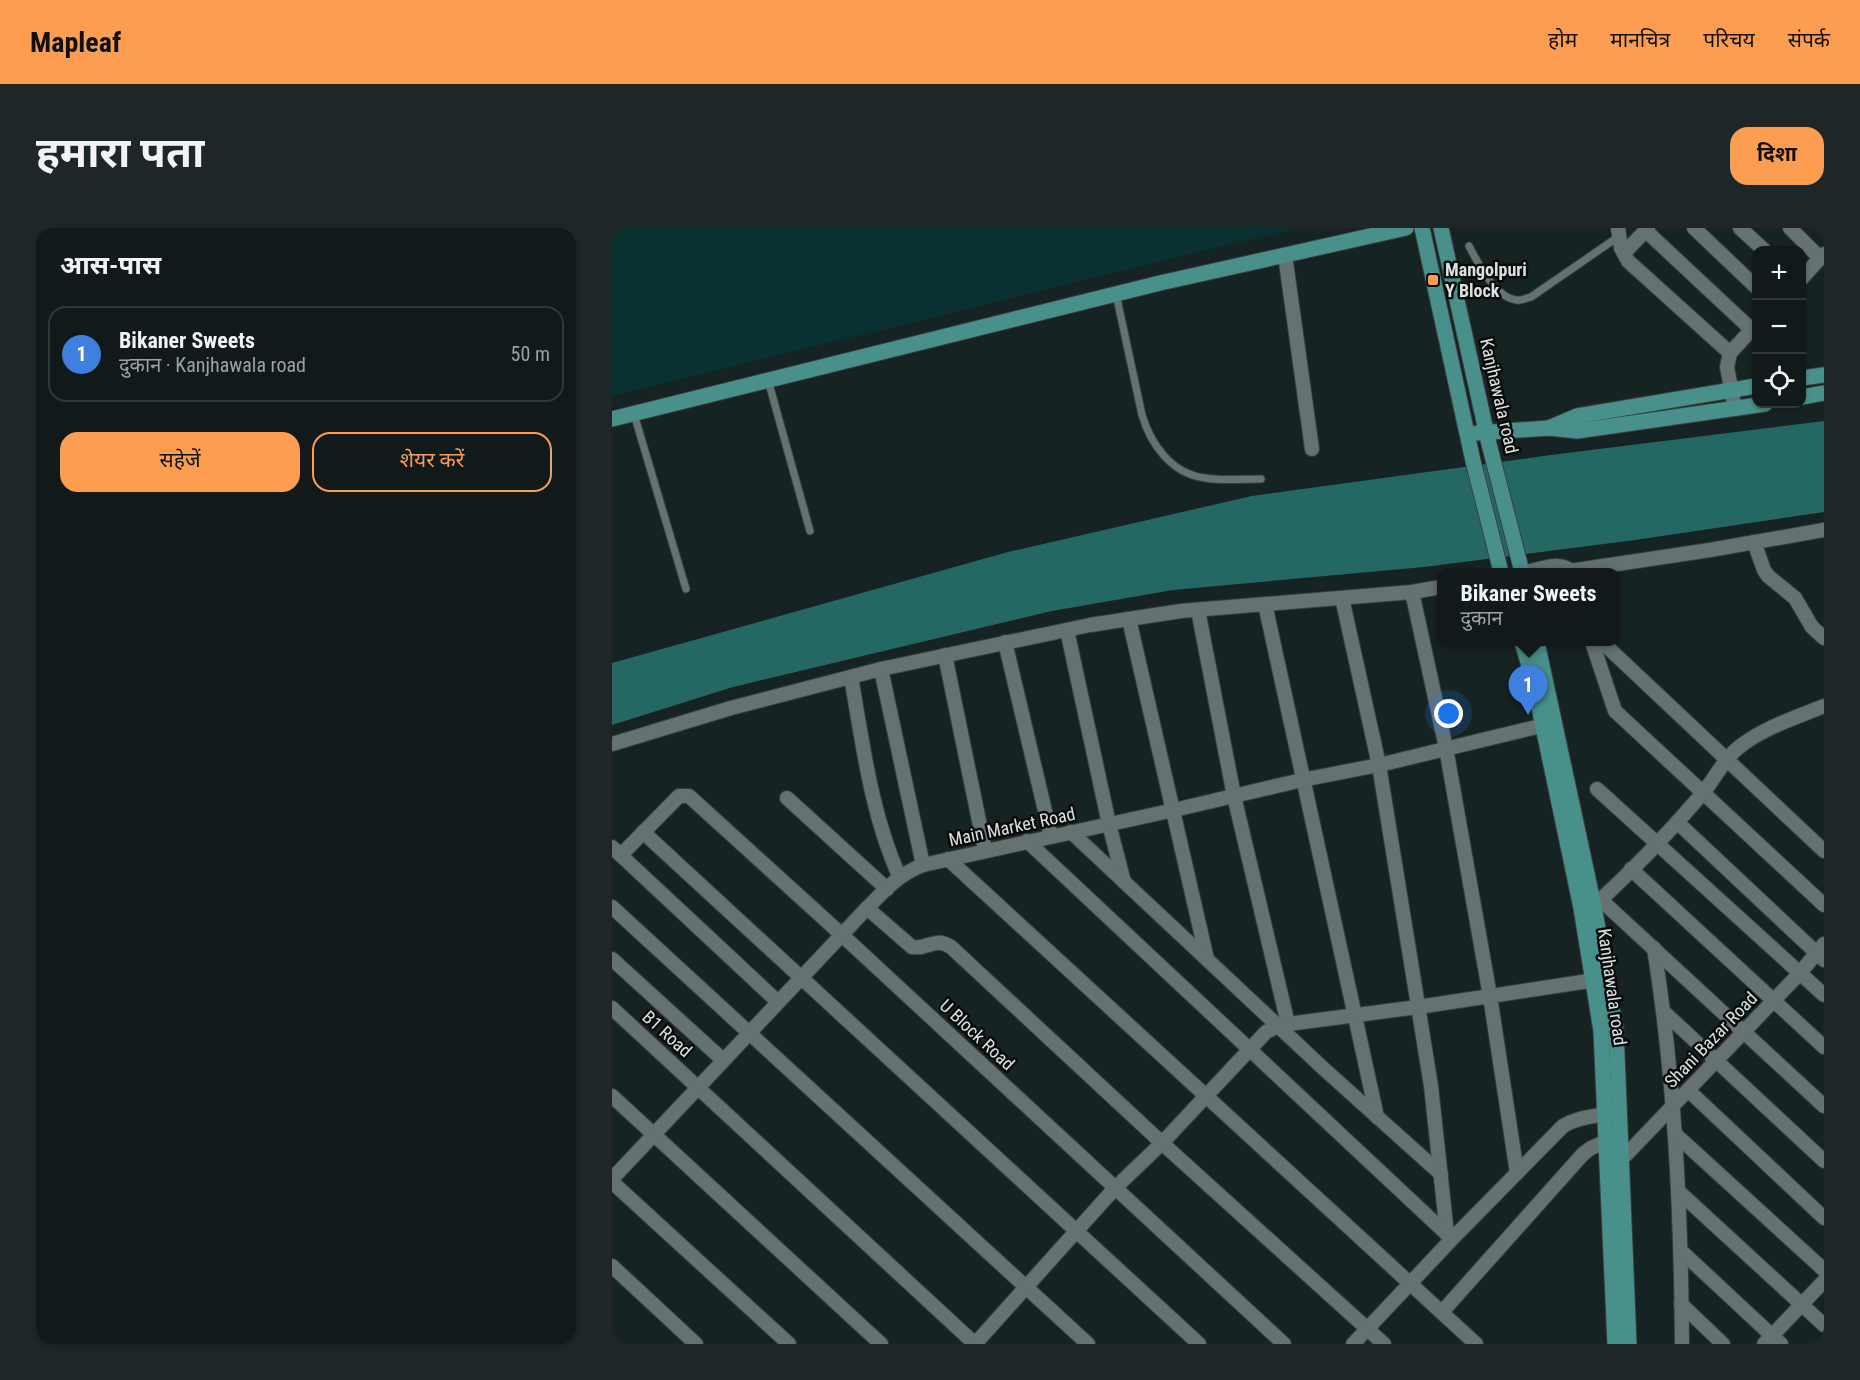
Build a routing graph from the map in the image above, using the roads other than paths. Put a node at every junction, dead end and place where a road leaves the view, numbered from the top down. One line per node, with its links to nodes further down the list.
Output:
1 (1406, 228): 12 (main road)
2 (1422, 228): 33 (main road)
3 (1441, 228): 32 (main road, Kanjhawala road)
4 (1694, 228): 15 (street)
5 (1740, 228): 10 (street)
6 (1790, 228): 13 (street)
7 (1647, 229): 11 (street); 17 (street)
8 (1618, 232): 9 (lane); 11 (street)
9 (1469, 246)
10 (1760, 246)
11 (1624, 253): 19 (street)
12 (1286, 255): 16 (main road); 34 (street)
13 (1822, 256): 14 (street)
14 (1806, 274)
15 (1752, 283)
16 (1116, 294): 22 (main road); 35 (lane)
17 (1752, 325)
18 (1752, 329): 19 (street)
19 (1730, 353): 24 (street)
20 (1824, 375): 21 (main road)
21 (1806, 377)
22 (768, 380): 29 (main road); 37 (lane)
23 (1752, 387): 24 (main road)
24 (1731, 390): 28 (street); 31 (main road)
25 (1824, 393): 26 (main road)
26 (1806, 396)
27 (1752, 406): 28 (main road)
28 (1735, 409): 31 (main road)
29 (634, 414): 30 (main road); 45 (lane)
30 (612, 419)
31 (1549, 429): 32 (main road)
32 (1486, 433): 33 (main road); 40 (main road, Kanjhawala road)
33 (1468, 434): 39 (main road)
34 (1312, 450)
35 (1261, 479)
36 (1824, 530): 38 (street)
37 (810, 531)
38 (1754, 542): 43 (street); 52 (street)
39 (1500, 568)
40 (1523, 568)
41 (1535, 568): 42 (street)
42 (1567, 568)
43 (1595, 568)
44 (1437, 588): 46 (street)
45 (686, 589)
46 (1412, 592): 47 (street); 64 (street)
47 (1342, 598): 48 (street); 66 (street)
48 (1265, 604): 49 (street); 67 (street)
49 (1198, 610): 50 (street); 70 (street)
50 (1129, 619): 51 (street); 72 (street)
51 (1066, 630): 53 (street); 74 (street)
52 (1824, 638)
53 (1005, 642): 58 (street); 77 (street)
54 (1523, 646): 62 (main road, Kanjhawala road)
55 (1538, 646): 62 (main road, Kanjhawala road)
56 (1593, 646): 69 (street)
57 (1606, 646): 65 (street)
58 (945, 655): 59 (street); 80 (street)
59 (881, 669): 60 (street); 84 (street)
60 (851, 677): 63 (street); 86 (street)
61 (1824, 706): 65 (street)
62 (1548, 724): 64 (street, Main Market Road); 89 (main road, Kanjhawala road); 100 (main road, Kanjhawala road)
63 (612, 744)
64 (1446, 748): 66 (street, Main Market Road); 102 (street)
65 (1727, 760): 69 (street); 82 (street)
66 (1379, 765): 67 (street, Main Market Road); 105 (street)
67 (1302, 780): 70 (street, Main Market Road); 108 (street)
68 (1596, 789): 79 (street)
69 (1703, 793): 73 (street); 90 (street)
70 (1234, 796): 72 (street, Main Market Road); 109 (street)
71 (787, 798): 88 (street)
72 (1174, 810): 74 (street, Main Market Road); 97 (street)
73 (1677, 822): 79 (street); 95 (street)
74 (1108, 824): 76 (street, Main Market Road); 87 (street)
75 (643, 832): 81 (street, U Block Road); 93 (street, U Block Road); 99 (street)
76 (1071, 832): 77 (street, Main Market Road); 87 (street)
77 (1051, 836): 78 (street, Main Market Road)
78 (1027, 841): 80 (street, Main Market Road); 113 (street)
79 (1657, 843): 85 (street); 98 (street)
80 (985, 850): 83 (street, Main Market Road)
81 (617, 851): 104 (street)
82 (1824, 851)
83 (948, 859): 84 (street, Main Market Road); 119 (street)
84 (922, 865): 86 (street, Main Market Road)
85 (1631, 869): 89 (street); 103 (street)
86 (899, 876): 88 (street, Main Market Road)
87 (1124, 882): 97 (street)
88 (886, 889): 92 (street, Main Market Road)
89 (1598, 903): 94 (street); 100 (main road, Kanjhawala road)
90 (1824, 905)
91 (612, 907): 111 (street)
92 (867, 908): 93 (street, Main Market Road); 127 (street)
93 (842, 934): 99 (street, Main Market Road); 134 (street, U Block Road)
94 (1654, 948): 107 (street); 110 (street)
95 (1821, 953): 98 (street, Shani Bazar Road)
96 (612, 959): 114 (street)
97 (1207, 959): 109 (street)
98 (1800, 973): 101 (street); 103 (street, Shani Bazar Road)
99 (802, 977): 104 (street, Main Market Road); 137 (street)
100 (1600, 979): 102 (street); 122 (main road, Kanjhawala road); 129 (main road, Kanjhawala road)
101 (1824, 995)
102 (1490, 996): 105 (street); 131 (street)
103 (1774, 1000): 110 (street, Shani Bazar Road); 112 (street)
104 (778, 1002): 111 (street, Main Market Road)
105 (1419, 1007): 108 (street); 132 (street)
106 (612, 1008): 116 (street, B1 Road)
107 (1665, 1013): 115 (street); 120 (street)
108 (1355, 1015): 109 (street); 123 (street)
109 (1283, 1025): 113 (street); 123 (street)
110 (1743, 1032): 115 (street, Shani Bazar Road); 121 (street)
111 (748, 1033): 114 (street, Main Market Road); 144 (street)
112 (1824, 1047)
113 (1251, 1049): 119 (street); 138 (street)
114 (723, 1060): 116 (street, Main Market Road)
115 (1716, 1061): 117 (street, Shani Bazar Road); 130 (street)
116 (698, 1087): 124 (street, Main Market Road); 154 (street, B1 Road)
117 (1688, 1090): 120 (street, Shani Bazar Road); 136 (street)
118 (612, 1096): 124 (street)
119 (1206, 1096): 127 (street); 143 (street)
120 (1672, 1106): 125 (street); 129 (street, Shani Bazar Road)
121 (1824, 1106)
122 (1605, 1114): 126 (main road, Kanjhawala road); 131 (street)
123 (1377, 1117): 132 (street)
124 (654, 1134): 133 (street, Main Market Road); 153 (street)
125 (1675, 1134): 135 (street); 141 (street)
126 (1605, 1142): 128 (main road, Kanjhawala road); 147 (street)
127 (1162, 1143): 134 (street); 149 (street)
128 (1605, 1159): 129 (street); 161 (main road, Kanjhawala road)
129 (1622, 1159): 162 (main road, Kanjhawala road)
130 (1824, 1161)
131 (1517, 1173): 138 (street)
132 (1441, 1174): 138 (street)
133 (612, 1181): 152 (street)
134 (1115, 1188): 137 (street); 157 (street, U Block Road)
135 (1678, 1191): 139 (street); 146 (street)
136 (1824, 1218)
137 (1076, 1231): 144 (street); 156 (street)
138 (1450, 1237): 143 (street)
139 (1681, 1251): 145 (street); 150 (street)
140 (612, 1266): 151 (street)
141 (1824, 1270)
142 (1824, 1281): 146 (street)
143 (1411, 1285): 147 (street); 149 (street)
144 (1027, 1287): 154 (street); 155 (street)
145 (1681, 1304): 163 (street); 164 (street)
146 (1802, 1305): 148 (street); 150 (street)
147 (1442, 1312): 160 (street)
148 (1824, 1325)
149 (1367, 1329): 158 (street); 159 (street)
150 (1773, 1341)
151 (696, 1344)
152 (789, 1344)
153 (881, 1344)
154 (975, 1344)
155 (1088, 1344)
156 (1199, 1344)
157 (1284, 1344)
158 (1353, 1344)
159 (1383, 1344)
160 (1476, 1344)
161 (1615, 1344)
162 (1629, 1344)
163 (1682, 1344)
164 (1724, 1344)

